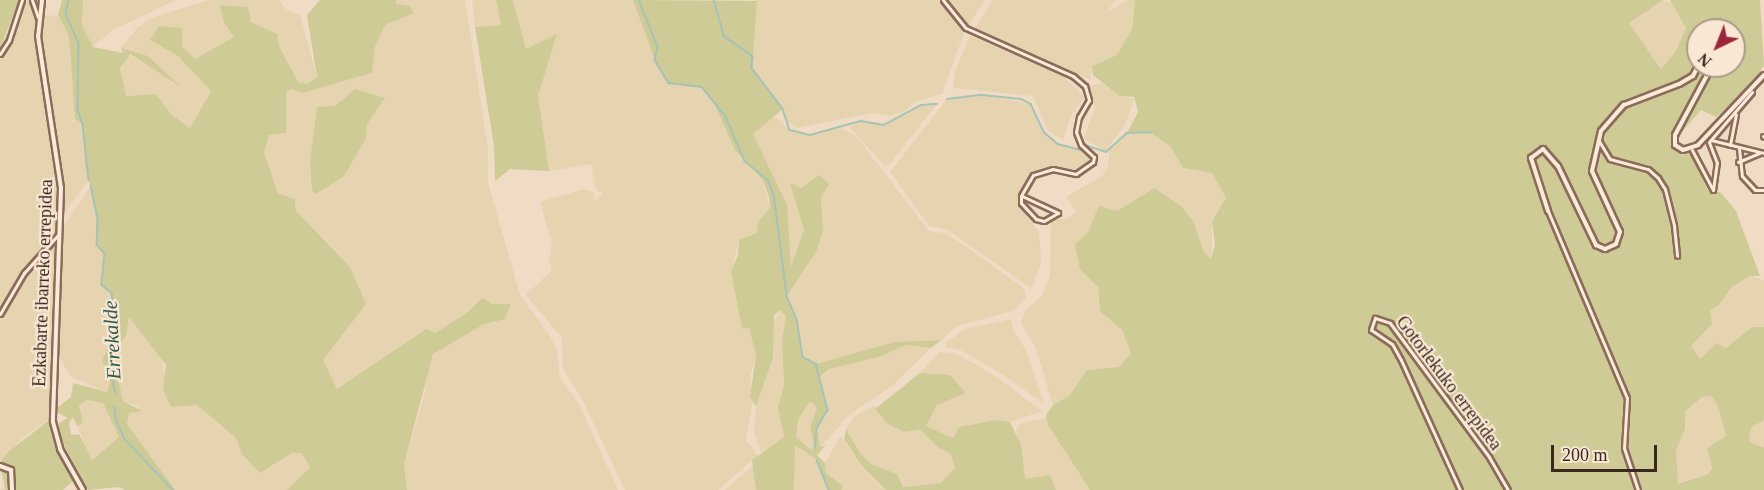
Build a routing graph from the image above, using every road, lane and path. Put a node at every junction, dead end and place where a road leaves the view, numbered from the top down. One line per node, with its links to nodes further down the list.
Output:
1 (22, 0): 6 (street)
2 (32, 0): 5 (street)
3 (42, 0): 5 (street, Ezkabarte ibarreko errepidea)
4 (943, 0): 20 (street)
5 (38, 17): 23 (street, Ezkabarte ibarreko errepidea)
6 (0, 54)
7 (1764, 75): 10 (street)
8 (1688, 78): 13 (street)
9 (1706, 78): 16 (street)
10 (1752, 92): 11 (street); 16 (street)
11 (1736, 115): 12 (street); 14 (street)
12 (1711, 139): 14 (street); 16 (street)
13 (1599, 140): 22 (street); 24 (street)
14 (1730, 146): 15 (street)
15 (1739, 148): 17 (street); 18 (street)
16 (1692, 150)
17 (1762, 153): 18 (street)
18 (1738, 162): 19 (street)
19 (1762, 191): 21 (street)
20 (1021, 196): 20 (street)
21 (1764, 197)
22 (1548, 211): 31 (street)
23 (57, 236): 25 (street); 28 (street, Ezkabarte ibarreko errepidea)
24 (1677, 256)
25 (0, 314)
26 (0, 466): 27 (street)
27 (12, 490)
28 (83, 490)
29 (1460, 490): 30 (street, Gotorlekuko errepidea)
30 (1508, 490)
31 (1638, 490)

